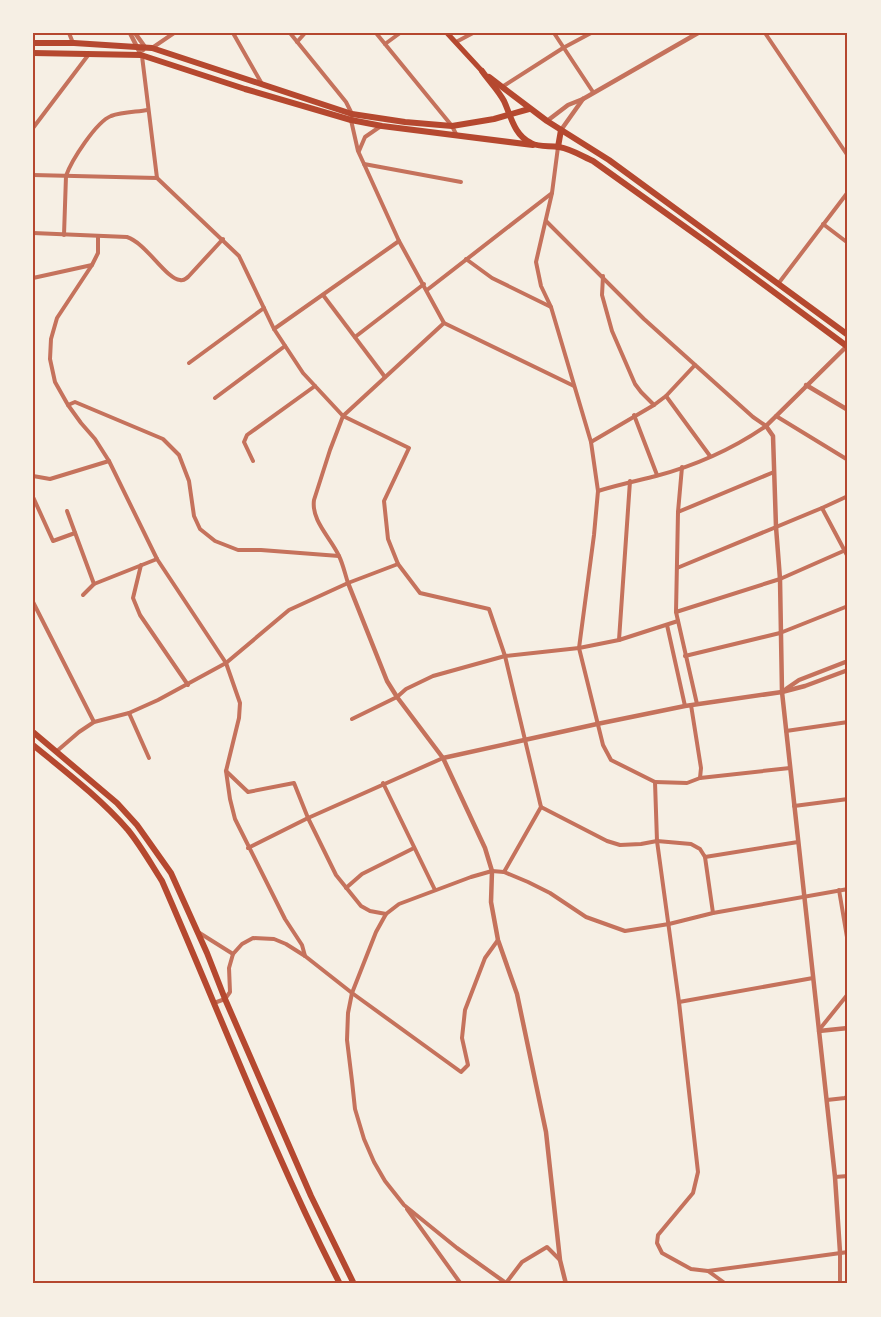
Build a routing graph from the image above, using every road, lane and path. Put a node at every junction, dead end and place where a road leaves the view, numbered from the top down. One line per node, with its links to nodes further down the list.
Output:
1 (69, 33): 18 (street)
2 (130, 33): 21 (street)
3 (135, 33): 22 (street)
4 (174, 33): 22 (street)
5 (233, 33): 28 (street)
6 (290, 33): 16 (street)
7 (304, 33): 16 (street)
8 (376, 33): 20 (street)
9 (400, 33): 20 (street)
10 (447, 33): 19 (main road)
11 (473, 33): 19 (street)
12 (554, 33): 23 (street)
13 (591, 33): 23 (street)
14 (698, 33): 30 (street)
15 (765, 33): 45 (street)
16 (297, 42): 35 (street)
17 (33, 43): 18 (main road)
18 (74, 43): 21 (main road)
19 (455, 43): 27 (main road)
20 (385, 44): 38 (street)
21 (136, 46): 22 (main road); 26 (street)
22 (148, 47): 26 (street); 28 (main road)
23 (563, 48): 29 (street); 30 (street)
24 (33, 54): 25 (main road)
25 (90, 54): 26 (main road); 39 (street)
26 (141, 55): 33 (street); 35 (main road)
27 (482, 71): 29 (main road)
28 (263, 84): 35 (main road)
29 (500, 90): 32 (main road); 34 (main road)
30 (593, 92): 31 (street)
31 (583, 99): 36 (street); 40 (street)
32 (529, 109): 34 (main road); 36 (main road)
33 (148, 110): 48 (street); 49 (street)
34 (508, 115): 38 (main road); 42 (main road)
35 (352, 117): 37 (main road); 38 (main road); 44 (street)
36 (547, 121): 40 (main road)
37 (382, 126): 41 (main road); 44 (street)
38 (452, 126): 41 (street)
39 (33, 128)
40 (561, 130): 43 (main road); 66 (main road)
41 (456, 134): 42 (main road)
42 (533, 145): 43 (main road)
43 (558, 147): 52 (street); 76 (main road)
44 (358, 151): 46 (street)
45 (848, 156)
46 (364, 165): 50 (street); 59 (street)
47 (33, 176): 48 (street)
48 (66, 176): 49 (street); 56 (street)
49 (157, 178): 58 (street)
50 (461, 182)
51 (848, 192): 54 (street)
52 (552, 193): 53 (street); 61 (street)
53 (546, 220): 63 (street); 69 (street)
54 (823, 225): 60 (street); 66 (street)
55 (33, 233): 56 (street)
56 (64, 236): 57 (street)
57 (98, 237): 58 (street); 62 (street)
58 (223, 239): 70 (street)
59 (399, 241): 65 (street); 68 (street)
60 (848, 243)
61 (466, 259): 67 (street); 69 (street)
62 (92, 265): 64 (street); 85 (street)
63 (603, 276): 78 (street); 86 (street)
64 (33, 278)
65 (423, 284): 67 (street); 74 (street)
66 (778, 284): 73 (main road)
67 (427, 290): 71 (street)
68 (323, 295): 72 (street); 74 (street)
69 (551, 307): 82 (street)
70 (264, 308): 72 (street); 77 (street)
71 (444, 323): 79 (street); 82 (street)
72 (274, 329): 75 (street)
73 (848, 335)
74 (355, 337): 79 (street)
75 (285, 346): 81 (street); 84 (street)
76 (847, 346): 80 (street)
77 (189, 363)
78 (695, 365): 83 (street); 91 (street)
79 (385, 377): 88 (street)
80 (806, 385): 87 (street); 90 (street)
81 (315, 386): 88 (street); 96 (street)
82 (575, 387): 92 (street)
83 (666, 396): 86 (street); 93 (street)
84 (215, 398)
85 (68, 405): 95 (street); 111 (street)
86 (654, 405): 89 (street)
87 (848, 410)
88 (343, 416): 111 (street); 114 (street)
89 (634, 416): 92 (street); 99 (street)
90 (776, 416): 91 (street); 94 (street)
91 (766, 426): 93 (street); 98 (street)
92 (591, 442): 102 (street)
93 (710, 456): 97 (street)
94 (848, 460)
95 (109, 461): 100 (street); 113 (street)
96 (254, 461)
97 (682, 467): 99 (street); 107 (street)
98 (774, 472): 107 (street); 108 (street)
99 (657, 475): 101 (street)
100 (33, 476)
101 (630, 481): 102 (street); 127 (street)
102 (598, 491): 128 (street)
103 (848, 496): 105 (street)
104 (33, 497): 109 (street)
105 (822, 508): 108 (street); 110 (street)
106 (67, 511): 109 (street)
107 (678, 512): 116 (street)
108 (776, 528): 116 (street); 117 (street)
109 (75, 533): 119 (street)
110 (846, 550): 112 (street); 117 (street)
111 (339, 556): 118 (street)
112 (848, 557)
113 (157, 559): 115 (street); 132 (street)
114 (398, 564): 118 (street); 129 (street)
115 (141, 565): 119 (street); 134 (street)
116 (677, 568): 123 (street)
117 (780, 579): 123 (street); 126 (street)
118 (348, 583): 132 (street); 136 (street)
119 (94, 584): 120 (street)
120 (83, 595)
121 (33, 602): 140 (street)
122 (848, 606): 126 (street)
123 (676, 612): 124 (street)
124 (678, 621): 125 (street); 130 (street)
125 (667, 625): 127 (street); 137 (street)
126 (780, 633): 130 (street); 135 (street)
127 (619, 640): 128 (street)
128 (579, 648): 129 (street); 142 (street)
129 (505, 656): 136 (street); 145 (street)
130 (685, 656): 137 (street)
131 (848, 661): 135 (street)
132 (226, 663): 134 (street); 151 (street)
133 (848, 670): 135 (street)
134 (188, 685): 138 (street)
135 (782, 692): 137 (street); 143 (street)
136 (397, 697): 139 (street); 149 (street)
137 (691, 705): 142 (street); 152 (street)
138 (129, 713): 140 (street); 148 (street)
139 (351, 720)
140 (94, 722): 147 (street)
141 (848, 722): 143 (street)
142 (597, 724): 145 (street); 153 (street)
143 (786, 731): 150 (street)
144 (33, 732): 147 (main road)
145 (524, 740): 149 (street); 157 (street)
146 (33, 745): 184 (main road)
147 (57, 751): 174 (main road)
148 (148, 758)
149 (443, 758): 154 (street); 164 (street)
150 (790, 768): 152 (street); 156 (street)
151 (226, 771): 158 (street); 161 (street)
152 (700, 778): 153 (street)
153 (655, 782): 159 (street)
154 (383, 783): 158 (street); 162 (street)
155 (848, 799): 156 (street)
156 (794, 806): 160 (street)
157 (540, 807): 159 (street); 165 (street)
158 (308, 818): 161 (street); 166 (street)
159 (657, 841): 163 (street); 173 (street)
160 (798, 842): 163 (street); 170 (street)
161 (248, 848): 178 (street)
162 (414, 848): 166 (street); 168 (street)
163 (705, 857): 171 (street)
164 (492, 871): 165 (street); 168 (street); 175 (street)
165 (504, 872): 173 (street)
166 (346, 888): 172 (street)
167 (848, 889): 169 (street)
168 (435, 890): 172 (street)
169 (839, 890): 170 (street); 176 (street)
170 (804, 897): 171 (street); 179 (street)
171 (713, 913): 173 (street)
172 (386, 914): 180 (street)
173 (669, 924): 183 (street)
174 (198, 932): 177 (street); 182 (main road)
175 (498, 940): 180 (street); 194 (street)
176 (848, 943)
177 (233, 954): 178 (street); 182 (street)
178 (304, 956): 180 (street)
179 (813, 978): 183 (street); 186 (street)
180 (352, 993): 191 (street)
181 (848, 994): 186 (street)
182 (225, 999): 184 (street); 197 (main road)
183 (679, 1002): 195 (street)
184 (213, 1003): 196 (main road)
185 (848, 1028): 186 (street)
186 (819, 1031): 188 (street)
187 (848, 1096): 188 (street)
188 (826, 1100): 190 (street)
189 (848, 1176): 190 (street)
190 (835, 1177): 192 (street)
191 (404, 1205): 198 (street); 199 (street)
192 (840, 1252): 193 (street); 195 (street); 202 (street)
193 (848, 1252)
194 (560, 1260): 199 (street); 200 (street)
195 (708, 1271): 201 (street)
196 (340, 1284)
197 (354, 1284)
198 (461, 1284)
199 (506, 1284)
200 (566, 1284)
201 (726, 1284)
202 (840, 1284)

